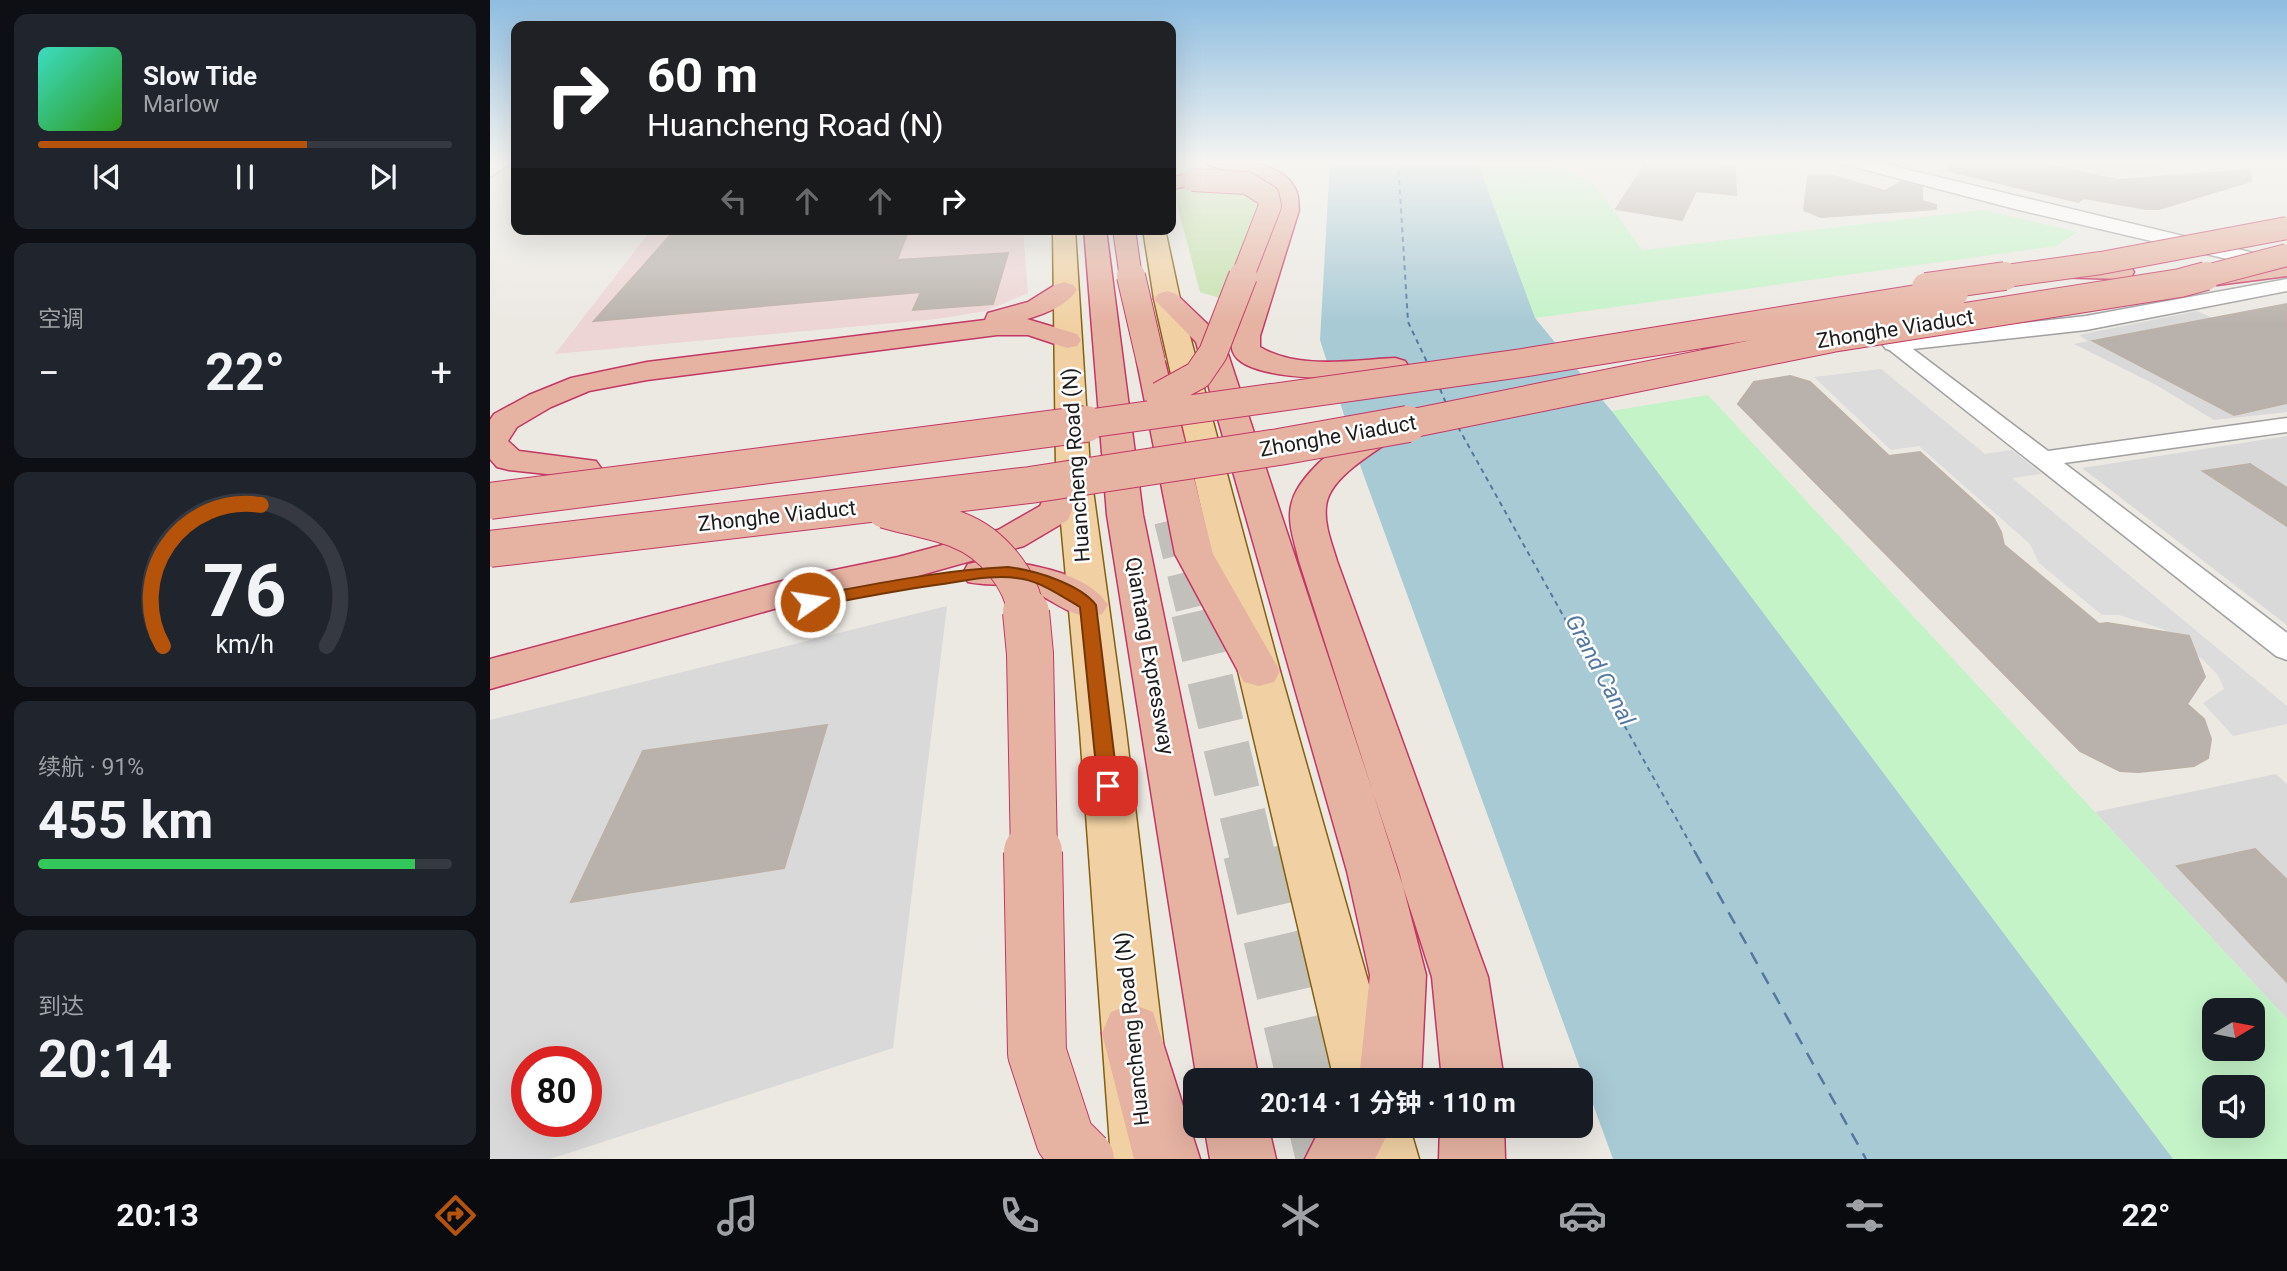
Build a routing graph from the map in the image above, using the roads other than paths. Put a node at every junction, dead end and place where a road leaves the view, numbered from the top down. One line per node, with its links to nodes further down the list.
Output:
1 (1266, 215): 20 (highway, bridge)
2 (1286, 215): 19 (highway)
3 (2068, 215): 10 (street)
4 (2287, 231): 10 (main road); 12 (highway, bridge)
5 (1064, 235): 14 (main road, Huancheng Road (N))
6 (1096, 235): 38 (highway, Qiantang Expressway)
7 (1125, 235): 20 (highway, bridge)
8 (1155, 235): 15 (main road)
9 (2287, 241): 13 (highway)
10 (2193, 243): 11 (street)
11 (2286, 267): 17 (street); 23 (highway, Zhonghe Viaduct, bridge)
12 (2037, 272): 13 (highway, bridge); 19 (highway, bridge)
13 (2122, 272): 28 (highway, Zhonghe Viaduct, bridge)
14 (1064, 290): 16 (main road, Huancheng Road (N)); 18 (highway)
15 (1167, 299): 34 (main road); 40 (highway)
16 (1067, 340): 18 (highway); 26 (main road, Huancheng Road (N))
17 (1894, 344): 24 (street)
18 (650, 366): 21 (highway); 25 (highway)
19 (1395, 367): 20 (highway)
20 (1156, 379): 25 (highway); 34 (highway)
21 (490, 411)
22 (2287, 425): 24 (street)
23 (1388, 428): 29 (highway, Zhonghe Viaduct, bridge); 41 (highway)
24 (2043, 459): 33 (street)
25 (584, 468): 27 (highway)
26 (1073, 468): 31 (highway); 32 (main road, Huancheng Road (N))
27 (490, 482)
28 (490, 501)
29 (870, 506): 30 (highway, Zhonghe Viaduct, bridge); 46 (highway, bridge)
30 (490, 549)
31 (900, 577): 32 (highway); 35 (highway); 36 (highway)
32 (1088, 605): 37 (main road, Huancheng Road (N))
33 (2287, 649)
34 (1259, 671): 39 (main road)
35 (490, 674)
36 (490, 690)
37 (1132, 1033): 47 (main road, Huancheng Road (N)); 48 (highway)
38 (1226, 1068)
39 (1362, 1068)
40 (1392, 1068)
41 (1471, 1068)
42 (1238, 1138): 49 (highway)
43 (1352, 1138): 50 (highway)
44 (1380, 1138): 51 (main road)
45 (1472, 1138): 52 (highway)
46 (1085, 1159)
47 (1144, 1159)
48 (1167, 1159)
49 (1242, 1159)
50 (1338, 1159)
51 (1386, 1159)
52 (1472, 1159)

